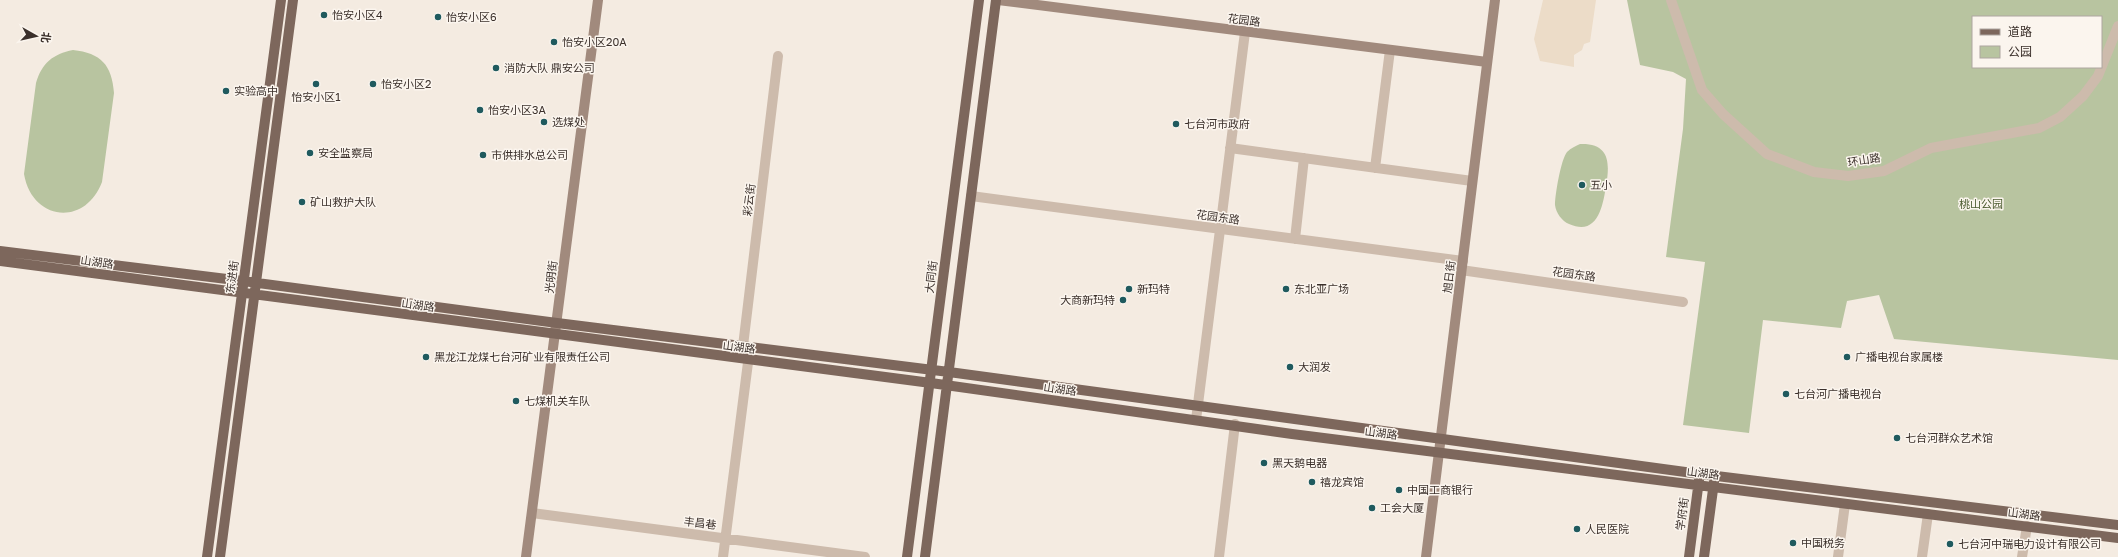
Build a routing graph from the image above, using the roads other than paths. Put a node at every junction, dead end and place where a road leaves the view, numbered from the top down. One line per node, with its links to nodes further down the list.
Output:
1 (280, 0): 25 (main road, 东进街)
2 (293, 0): 26 (main road)
3 (598, 0): 30 (main road, 光明街)
4 (979, 0): 34 (main road, 大同街)
5 (997, 0): 9 (main road, 花园路); 19 (main road)
6 (1495, 0): 12 (main road, 旭日街)
7 (1671, 0): 14 (street, 环山路)
8 (2118, 26): 13 (street, 环山路)
9 (1245, 32): 10 (main road, 花园路); 15 (street)
10 (1390, 50): 12 (main road, 花园路); 17 (street)
11 (778, 56): 32 (street, 彩云街)
12 (1487, 62): 18 (main road, 旭日街)
13 (2102, 66)
14 (2101, 68)
15 (1230, 148): 16 (street); 20 (street)
16 (1304, 158): 17 (street); 21 (street)
17 (1375, 168): 18 (street)
18 (1472, 181): 24 (main road, 旭日街)
19 (971, 196): 20 (street, 花园东路); 35 (main road)
20 (1220, 229): 21 (street, 花园东路); 38 (street)
21 (1295, 239): 24 (street, 花园东路)
22 (0, 251): 25 (main road, 山湖路)
23 (0, 261): 27 (main road, 山湖路)
24 (1462, 266): 29 (street, 花园东路); 41 (main road, 旭日街)
25 (243, 280): 26 (main road, 山湖路); 27 (main road, 东进街)
26 (256, 283): 28 (main road); 30 (main road, 山湖路)
27 (242, 294): 28 (main road, 山湖路); 55 (main road, 东进街)
28 (255, 295): 31 (main road, 山湖路); 56 (main road)
29 (1683, 302)
30 (557, 323): 31 (main road, 光明街); 32 (main road, 山湖路)
31 (556, 336): 33 (main road, 山湖路); 48 (main road, 光明街)
32 (746, 347): 33 (street, 彩云街); 34 (main road, 山湖路)
33 (748, 360): 36 (main road, 山湖路); 53 (street, 彩云街)
34 (931, 370): 35 (main road, 山湖路); 36 (main road, 大同街)
35 (949, 372): 37 (main road); 38 (main road, 山湖路)
36 (931, 383): 37 (main road, 山湖路); 60 (main road, 大同街)
37 (948, 386): 39 (main road, 山湖路); 61 (main road)
38 (1198, 405): 39 (street); 41 (main road, 山湖路)
39 (1196, 420): 40 (main road, 山湖路)
40 (1235, 424): 42 (main road, 山湖路); 62 (street)
41 (1441, 439): 42 (main road, 旭日街); 43 (main road, 山湖路)
42 (1439, 452): 45 (main road, 山湖路); 63 (main road, 旭日街)
43 (1700, 474): 44 (main road, 山湖路); 45 (main road, 学府街)
44 (1715, 475): 46 (main road); 50 (main road, 山湖路)
45 (1698, 485): 46 (main road, 山湖路); 64 (main road, 学府街)
46 (1714, 487): 47 (main road, 山湖路); 65 (main road)
47 (1845, 504): 49 (main road, 山湖路); 66 (street)
48 (532, 513): 53 (street, 丰昌巷); 57 (main road, 光明街)
49 (1928, 514): 51 (main road, 山湖路); 67 (street)
50 (2118, 525)
51 (2027, 526): 52 (main road, 山湖路); 68 (street)
52 (2118, 538)
53 (726, 539): 54 (street, 丰昌巷); 58 (street, 彩云街)
54 (851, 556): 59 (street, 丰昌巷)
55 (207, 557)
56 (220, 557)
57 (526, 557)
58 (723, 557)
59 (865, 557)
60 (908, 557)
61 (925, 557)
62 (1219, 557)
63 (1426, 557)
64 (1689, 557)
65 (1704, 557)
66 (1838, 557)
67 (1922, 557)
68 (2022, 557)

